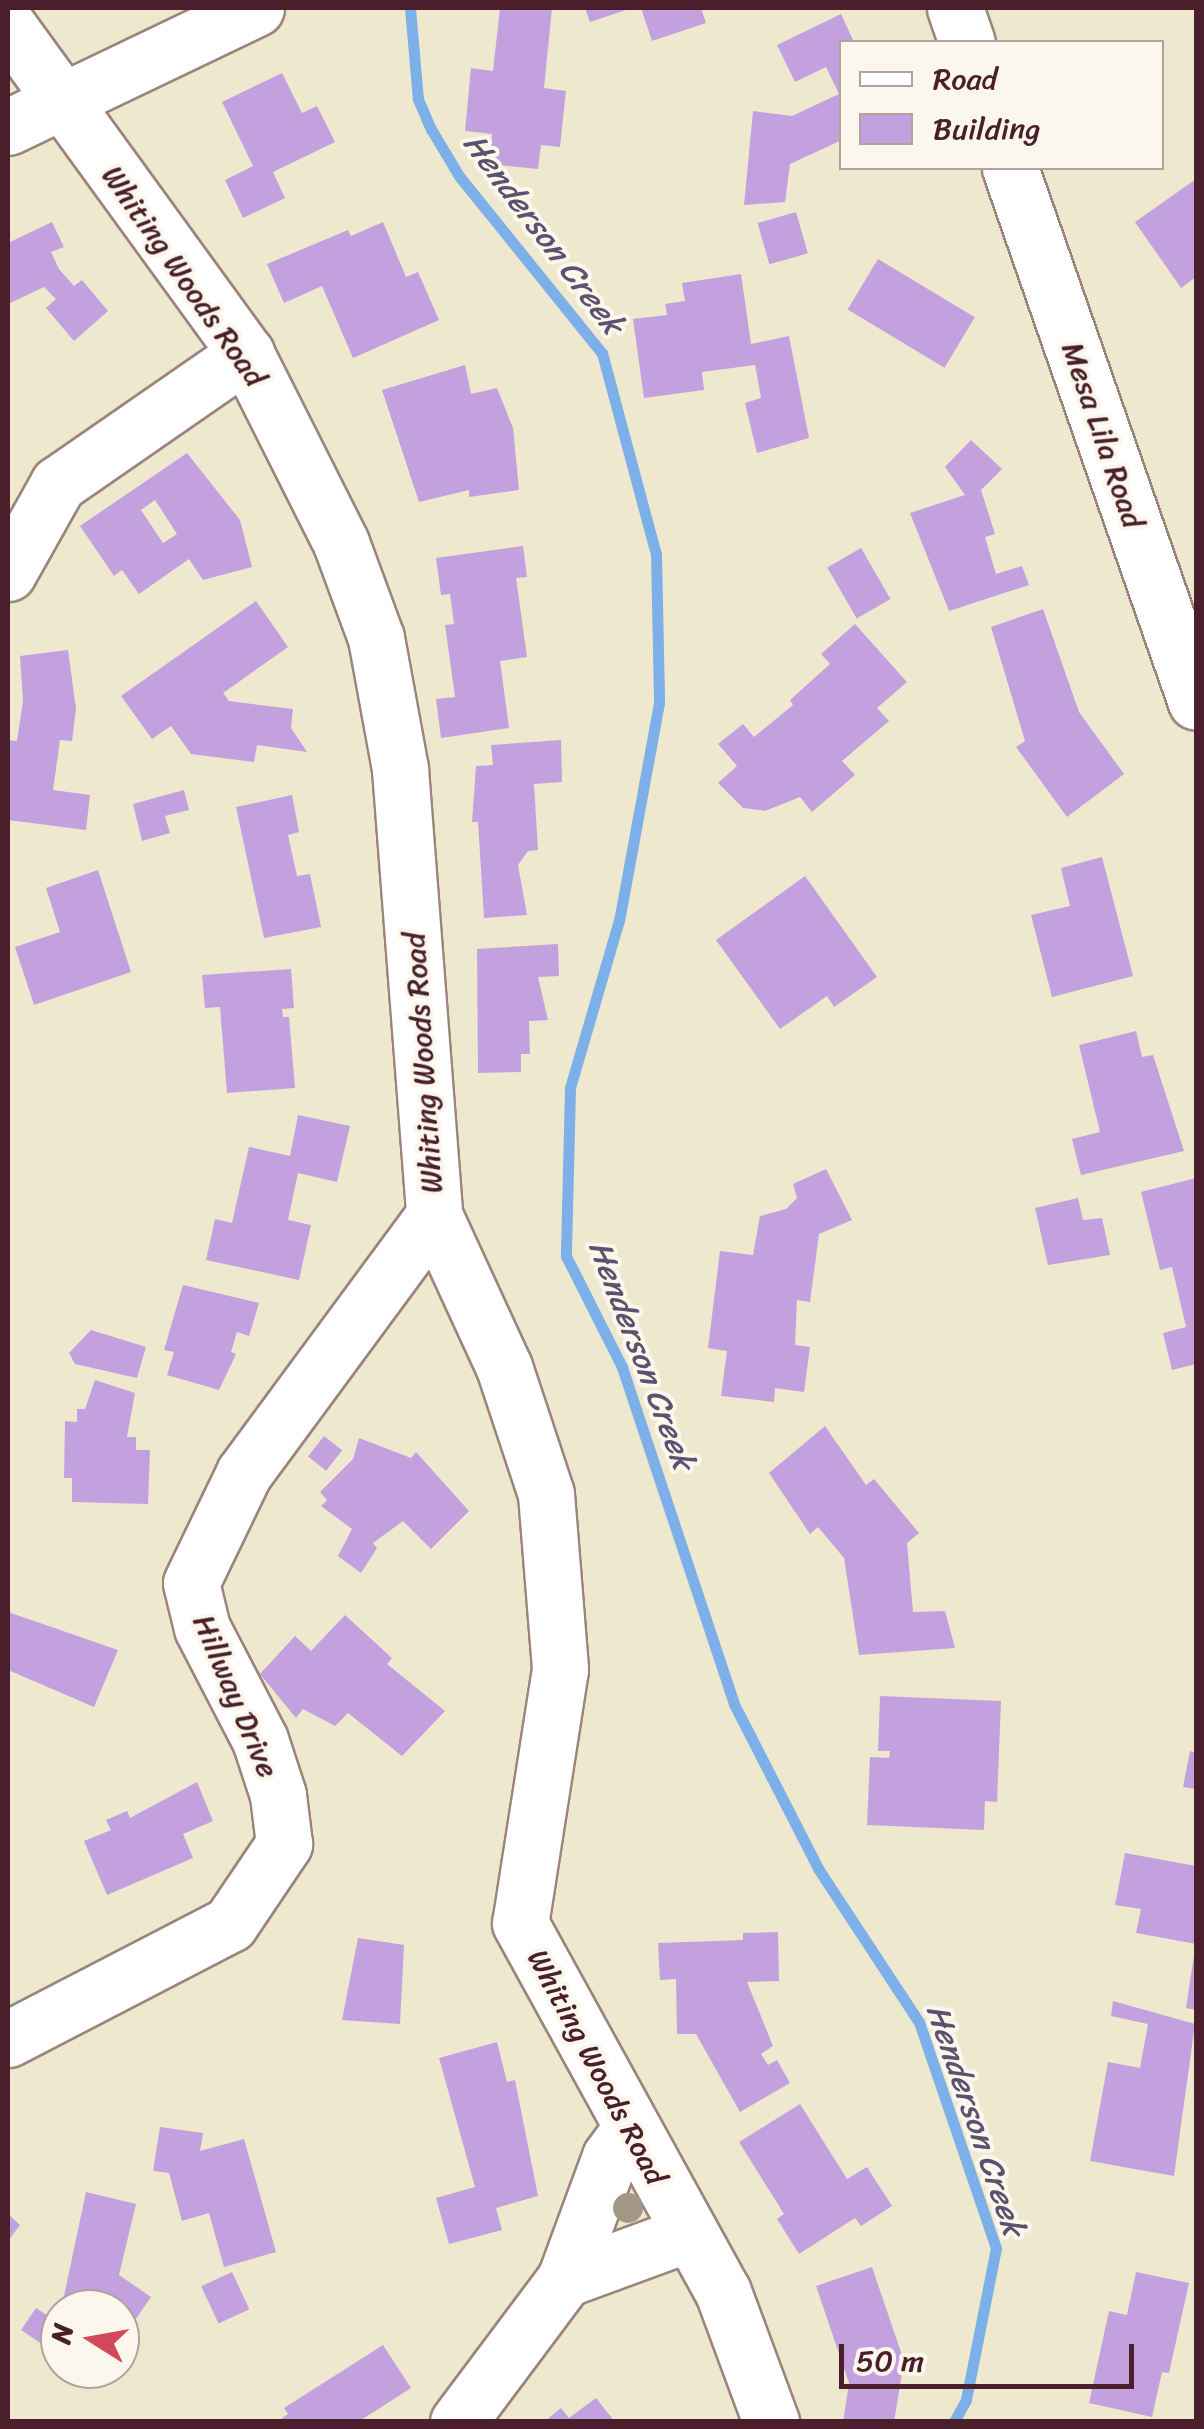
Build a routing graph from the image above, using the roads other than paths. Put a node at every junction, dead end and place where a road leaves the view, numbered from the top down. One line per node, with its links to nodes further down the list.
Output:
1 (256, 8): 5 (street)
2 (955, 8): 4 (street)
3 (8, 26): 5 (street, Whiting Woods Road)
4 (966, 40)
5 (62, 100): 6 (street); 8 (street, Whiting Woods Road)
6 (8, 128)
7 (1011, 170): 10 (street, Mesa Lila Road)
8 (246, 354): 9 (street); 11 (street, Whiting Woods Road)
9 (8, 573)
10 (1196, 702)
11 (434, 1215): 12 (street, Hillway Drive); 13 (street, Whiting Woods Road)
12 (8, 2039)
13 (629, 2131): 14 (street, Whiting Woods Road); 15 (street)
14 (688, 2234): 15 (street); 17 (street, Whiting Woods Road)
15 (565, 2279): 16 (street)
16 (458, 2422)
17 (772, 2422)

